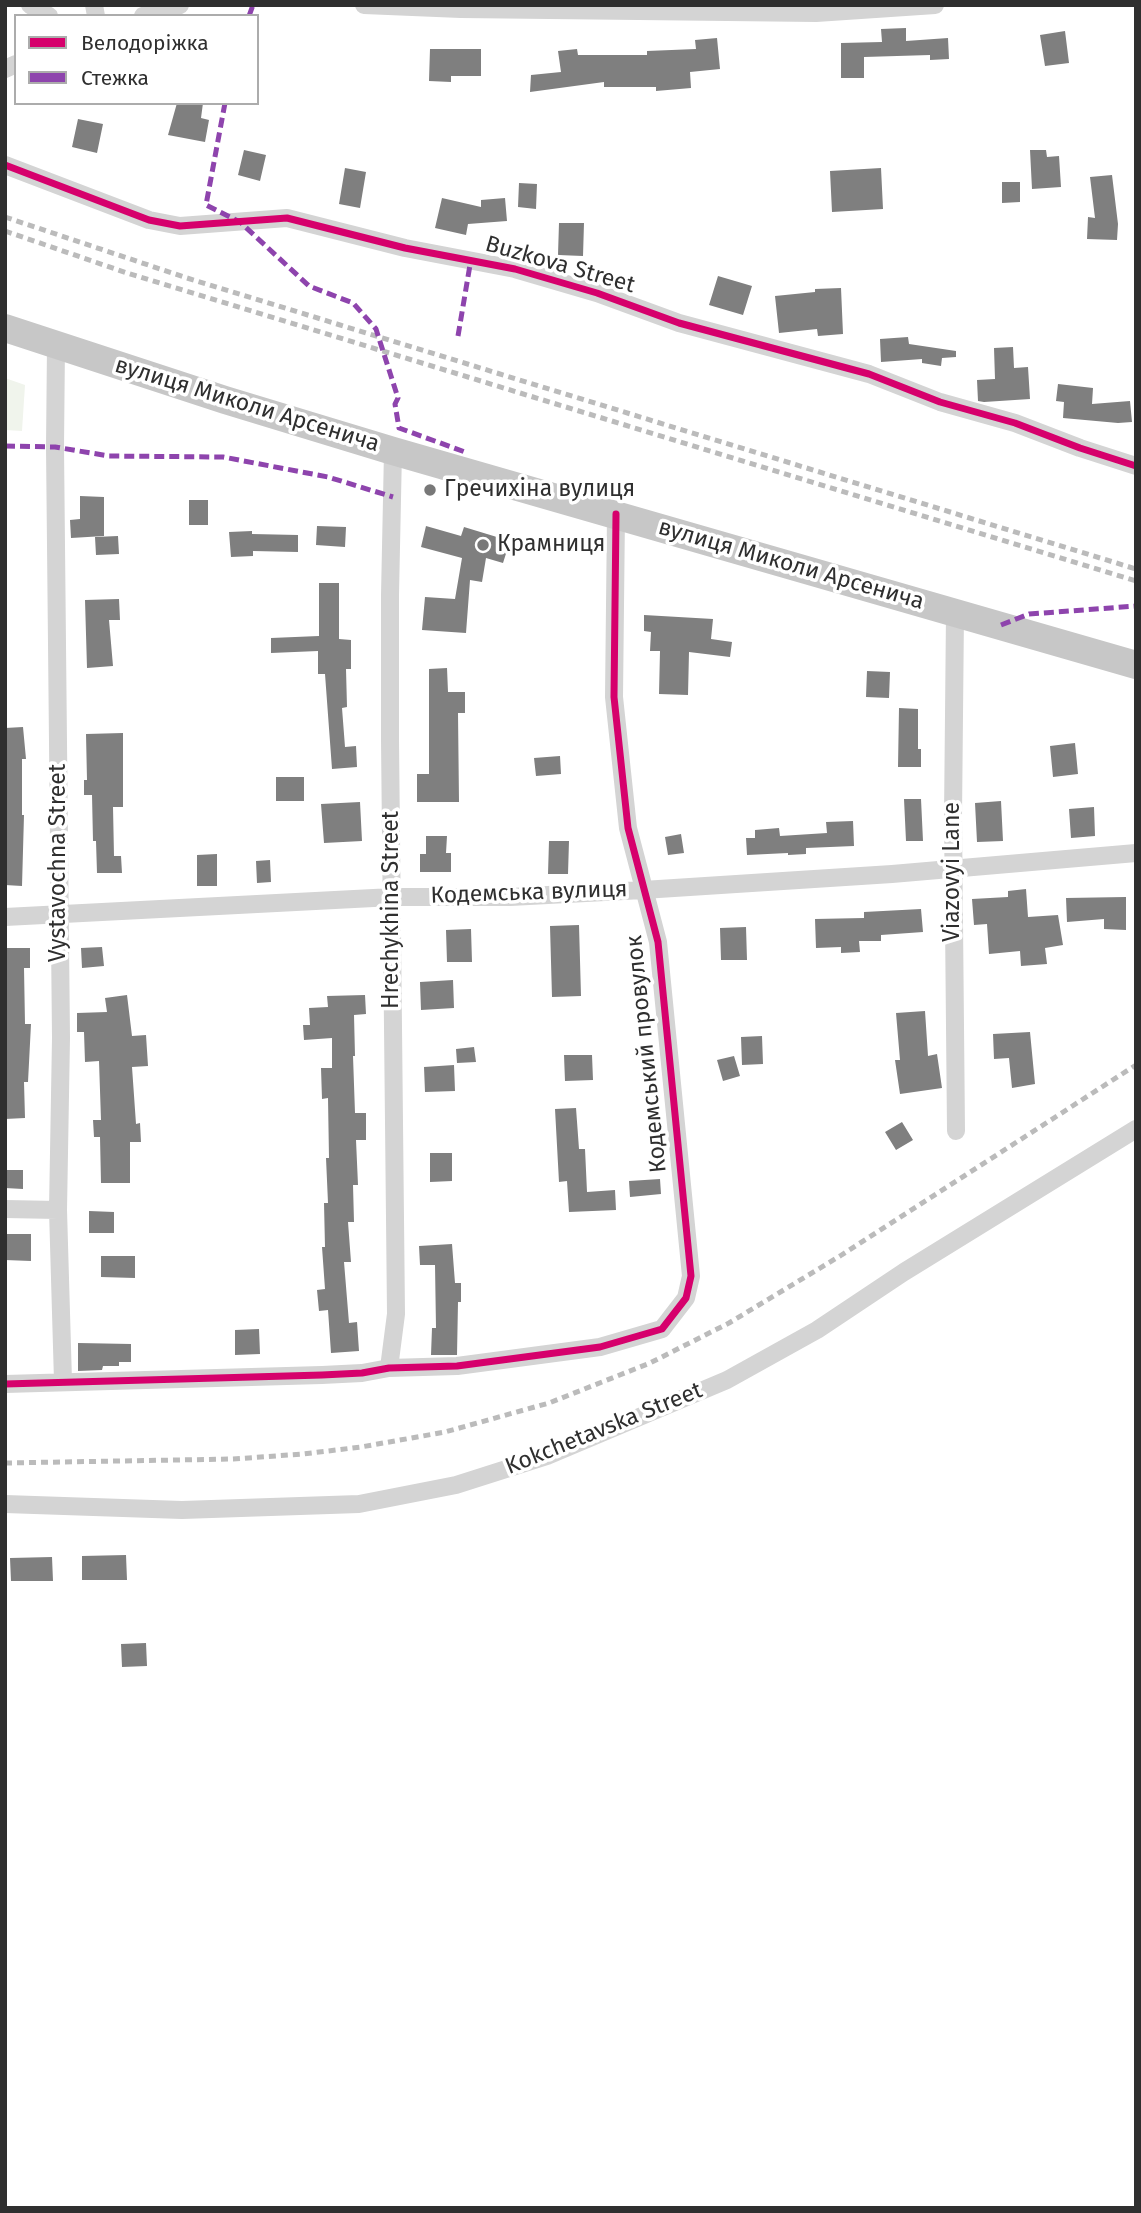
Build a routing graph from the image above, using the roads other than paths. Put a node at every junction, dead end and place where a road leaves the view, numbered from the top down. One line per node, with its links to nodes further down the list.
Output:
1 (30, 5): 5 (street)
2 (180, 5): 6 (street)
3 (364, 5): 4 (street)
4 (935, 5)
5 (46, 14)
6 (150, 14)
7 (5, 165): 11 (street, Buzkova Street)
8 (5, 328): 9 (main road, вулиця Миколи Арсенича)
9 (56, 345): 10 (main road, вулиця Миколи Арсенича); 19 (street, Vystavochna Street)
10 (393, 451): 12 (main road, вулиця Миколи Арсенича); 18 (street, Hrechykhina Street)
11 (1136, 467)
12 (616, 514): 13 (main road, вулиця Миколи Арсенича); 17 (street, Кодемський провулок)
13 (955, 613): 14 (main road, вулиця Миколи Арсенича); 16 (street, Viazovyi Lane)
14 (1136, 665)
15 (1136, 853): 16 (street, Кодемська вулиця)
16 (954, 869): 17 (street, Кодемська вулиця); 22 (street, Viazovyi Lane)
17 (643, 890): 18 (street, Кодемська вулиця); 25 (street, Кодемський провулок)
18 (393, 897): 19 (street, Кодемська вулиця); 25 (street, Hrechykhina Street)
19 (59, 914): 20 (street, Кодемська вулиця); 24 (street, Vystavochna Street)
20 (5, 917)
21 (1136, 1129): 28 (street, Kokchetavska Street)
22 (956, 1131)
23 (5, 1209): 24 (street)
24 (58, 1210): 26 (street, Vystavochna Street)
25 (389, 1368): 26 (street)
26 (63, 1381): 27 (street)
27 (5, 1384)
28 (5, 1504)

